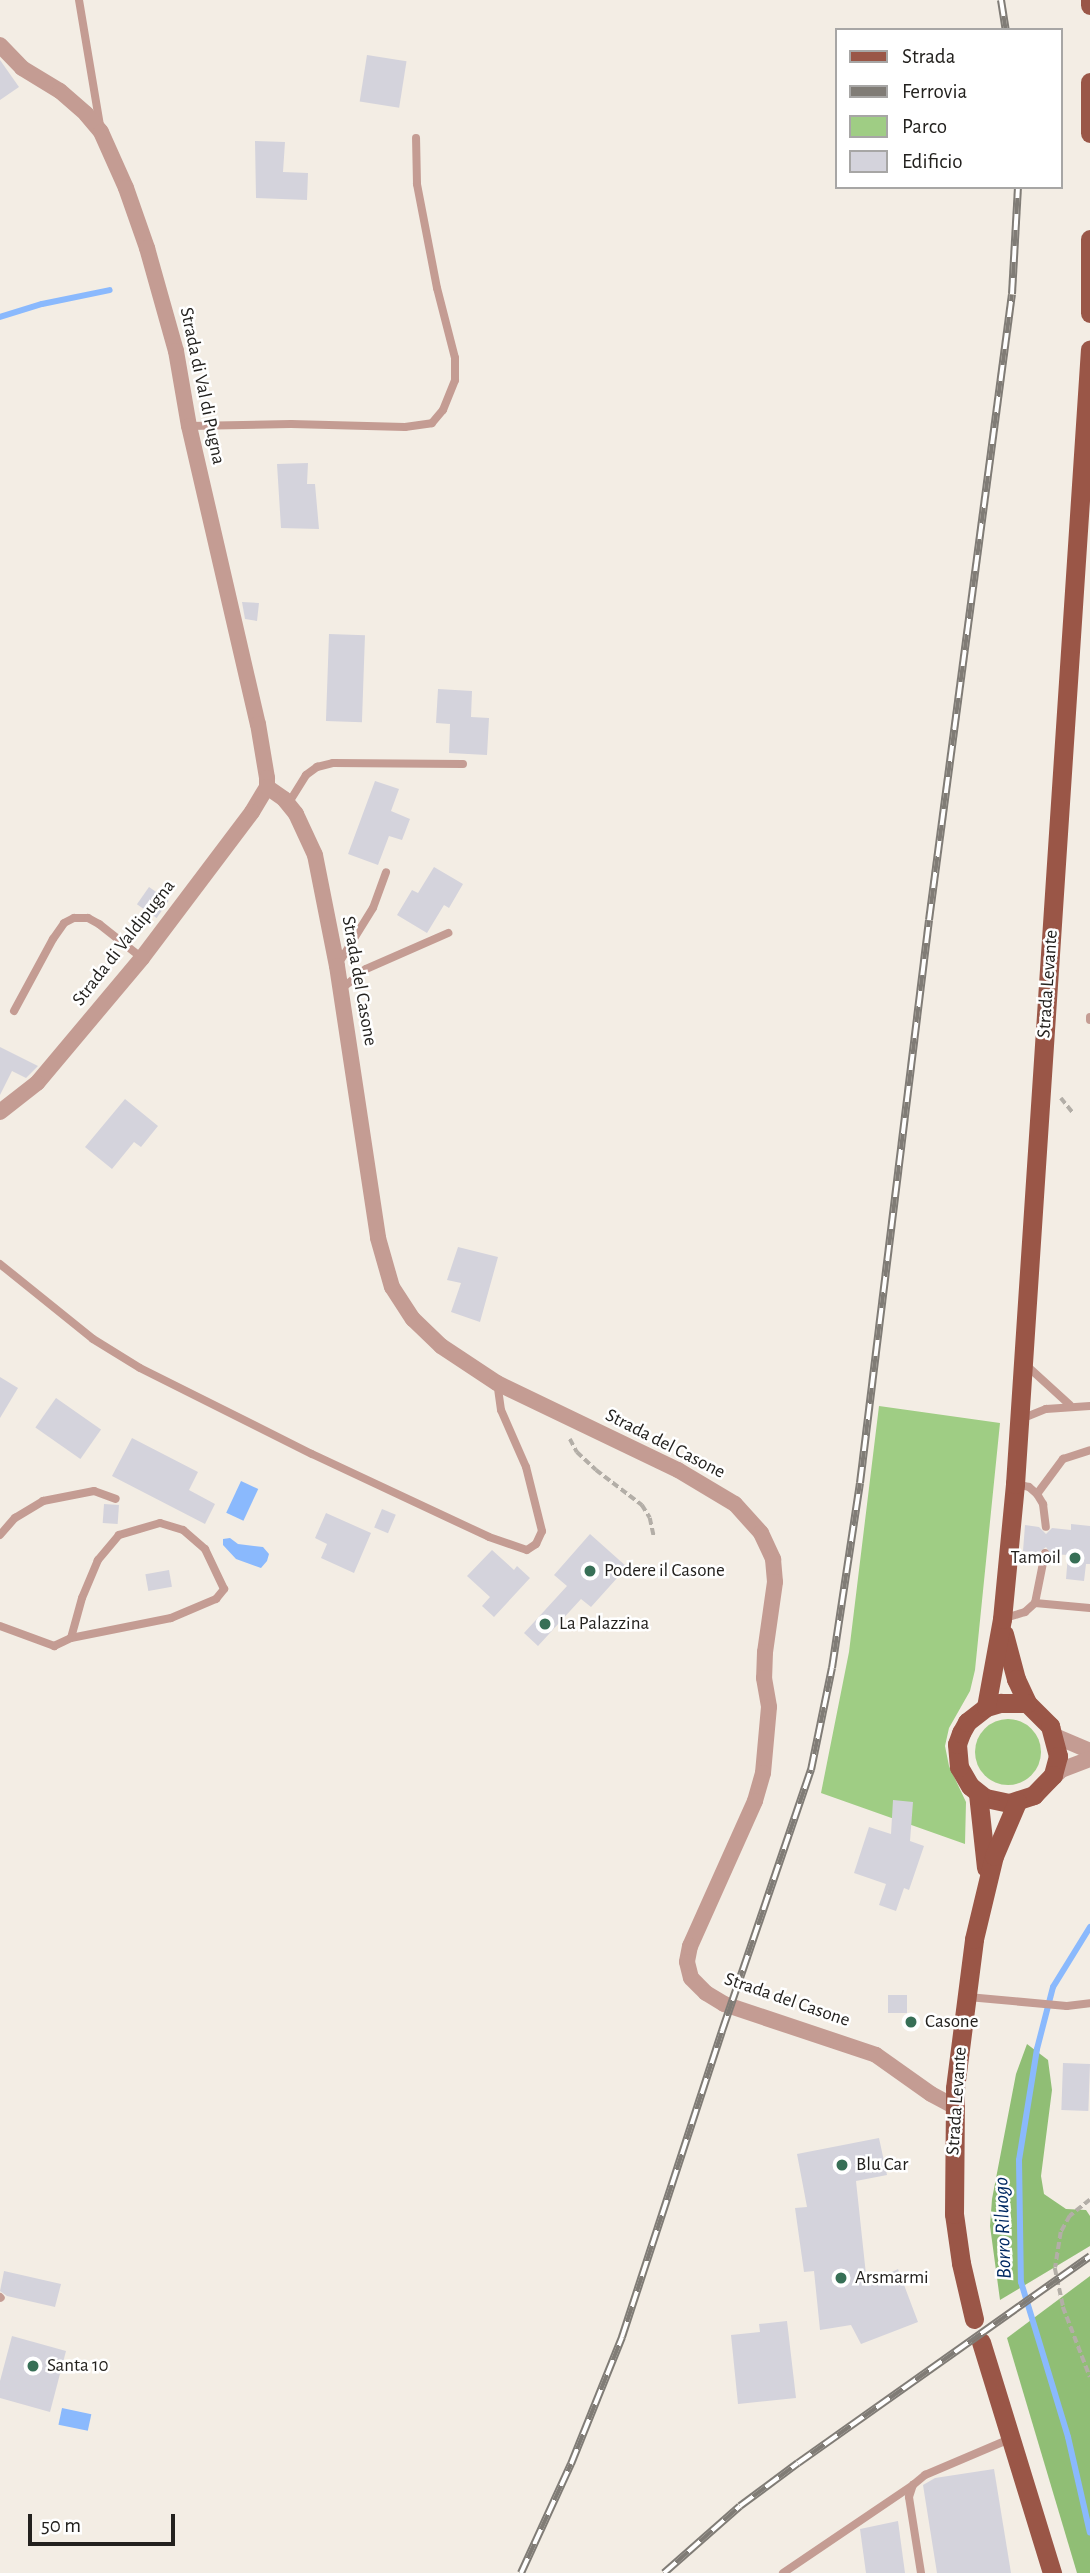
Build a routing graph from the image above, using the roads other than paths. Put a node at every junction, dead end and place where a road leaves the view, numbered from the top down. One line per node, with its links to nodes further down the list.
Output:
1 (79, 0): 4 (lane)
2 (0, 45): 4 (street, Strada di Val di Pugna)
3 (1090, 82): 5 (main road)
4 (101, 132): 10 (street, Strada di Val di Pugna)
5 (1090, 133)
6 (416, 138): 10 (lane)
7 (1090, 239): 8 (main road)
8 (1090, 313)
9 (1090, 353): 11 (main road, Strada Levante)
10 (188, 426): 13 (street, Strada di Val di Pugna)
11 (1087, 447): 23 (main road, Strada Levante)
12 (463, 764): 14 (lane)
13 (267, 787): 14 (street, Strada del Casone); 17 (street, Strada di Valdipugna)
14 (288, 804): 18 (street, Strada del Casone)
15 (386, 872): 18 (lane)
16 (448, 933): 19 (lane)
17 (142, 958): 20 (lane); 21 (street, Strada di Valdipugna)
18 (337, 966): 19 (street, Strada del Casone)
19 (340, 990): 24 (street, Strada del Casone)
20 (14, 1011)
21 (0, 1112)
22 (0, 1264): 24 (lane)
23 (1023, 1362): 25 (lane); 27 (main road, Strada Levante)
24 (496, 1383): 51 (street, Strada del Casone)
25 (1070, 1405): 26 (lane); 27 (lane)
26 (1090, 1406)
27 (1019, 1421): 29 (main road, Strada Levante)
28 (1090, 1450): 30 (lane)
29 (1015, 1484): 30 (lane); 37 (main road, Strada Levante)
30 (1037, 1494): 32 (lane)
31 (116, 1499): 33 (lane)
32 (1046, 1527)
33 (0, 1535)
34 (1045, 1553): 35 (lane)
35 (1035, 1603): 36 (lane); 37 (lane)
36 (1090, 1608)
37 (1002, 1619): 40 (main road, Strada Levante); 41 (main road, Strada Levante)
38 (0, 1626): 39 (lane)
39 (71, 1639): 39 (lane)
40 (1027, 1703): 41 (main road); 42 (main road, Strada Levante)
41 (986, 1707): 46 (main road, Strada Levante)
42 (1055, 1736): 43 (street); 45 (main road)
43 (1090, 1751)
44 (1090, 1759): 45 (street)
45 (1047, 1783): 47 (main road)
46 (978, 1794): 47 (main road); 48 (main road, Strada Levante)
47 (1017, 1802): 48 (main road, Strada Levante)
48 (987, 1883): 49 (main road, Strada Levante)
49 (966, 1996): 50 (lane); 51 (main road, Strada Levante)
50 (1090, 2003)
51 (954, 2106): 52 (main road, Strada Levante)
52 (974, 2319)
53 (981, 2342): 54 (main road)
54 (1010, 2439): 55 (lane); 56 (main road)
55 (912, 2485): 57 (lane); 58 (lane)
56 (1026, 2495): 59 (main road); 60 (main road)
57 (783, 2573)
58 (921, 2573)
59 (1039, 2573)
60 (1052, 2573)

